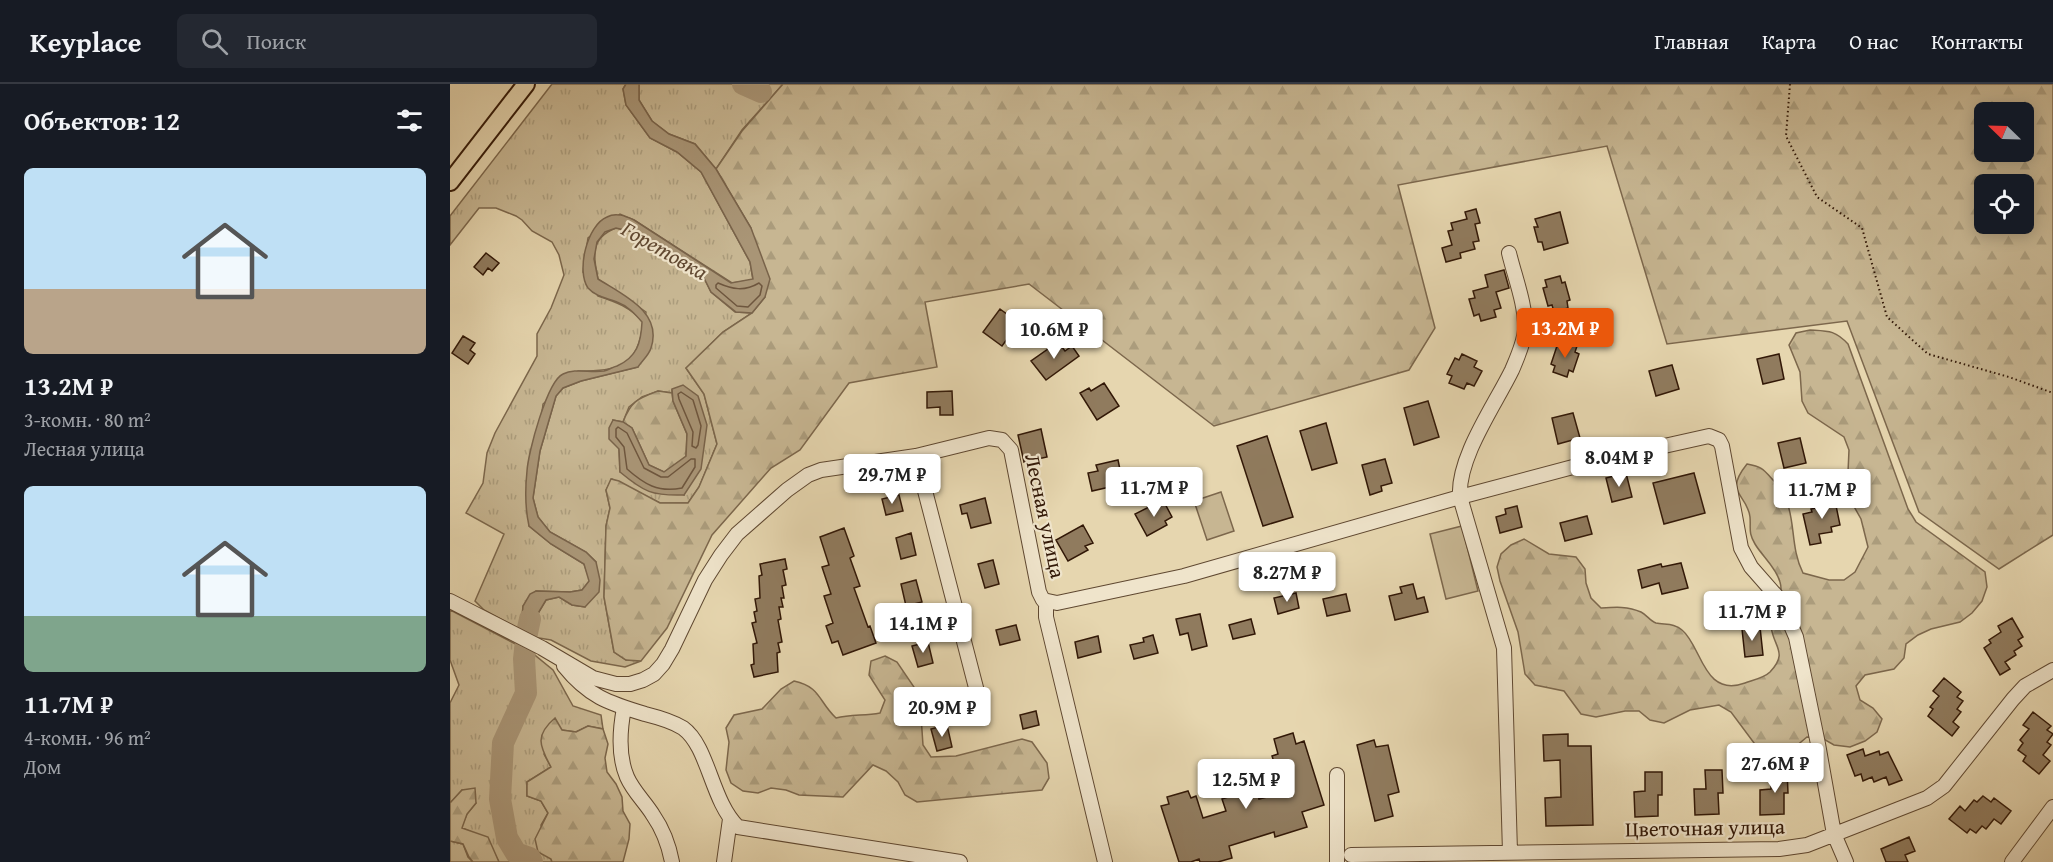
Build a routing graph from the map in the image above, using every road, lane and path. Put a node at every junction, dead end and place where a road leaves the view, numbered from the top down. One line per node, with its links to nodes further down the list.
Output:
1 (526, 84): 3 (main road)
2 (1790, 84): 5 (path)
3 (450, 182)
4 (1509, 254): 7 (street)
5 (2053, 393)
6 (916, 456): 9 (street, Лесная улица); 10 (street, Лесная улица); 12 (street)
7 (1460, 497): 9 (street, Лесная улица); 17 (street, Лесная улица); 18 (street)
8 (450, 601): 10 (street, Лесная улица)
9 (1046, 601): 23 (street)
10 (557, 657): 13 (street)
11 (2053, 670): 17 (street, Цветочная улица)
12 (981, 707)
13 (624, 708): 16 (street); 20 (street)
14 (1337, 776): 24 (street)
15 (2053, 807): 26 (street)
16 (730, 819): 21 (street); 22 (street)
17 (1834, 834): 18 (street, Цветочная улица); 25 (street)
18 (1510, 852): 19 (street, Цветочная улица)
19 (1351, 855)
20 (672, 862)
21 (724, 862)
22 (960, 862)
23 (1105, 862)
24 (1337, 862)
25 (1846, 862)
26 (2012, 862)

